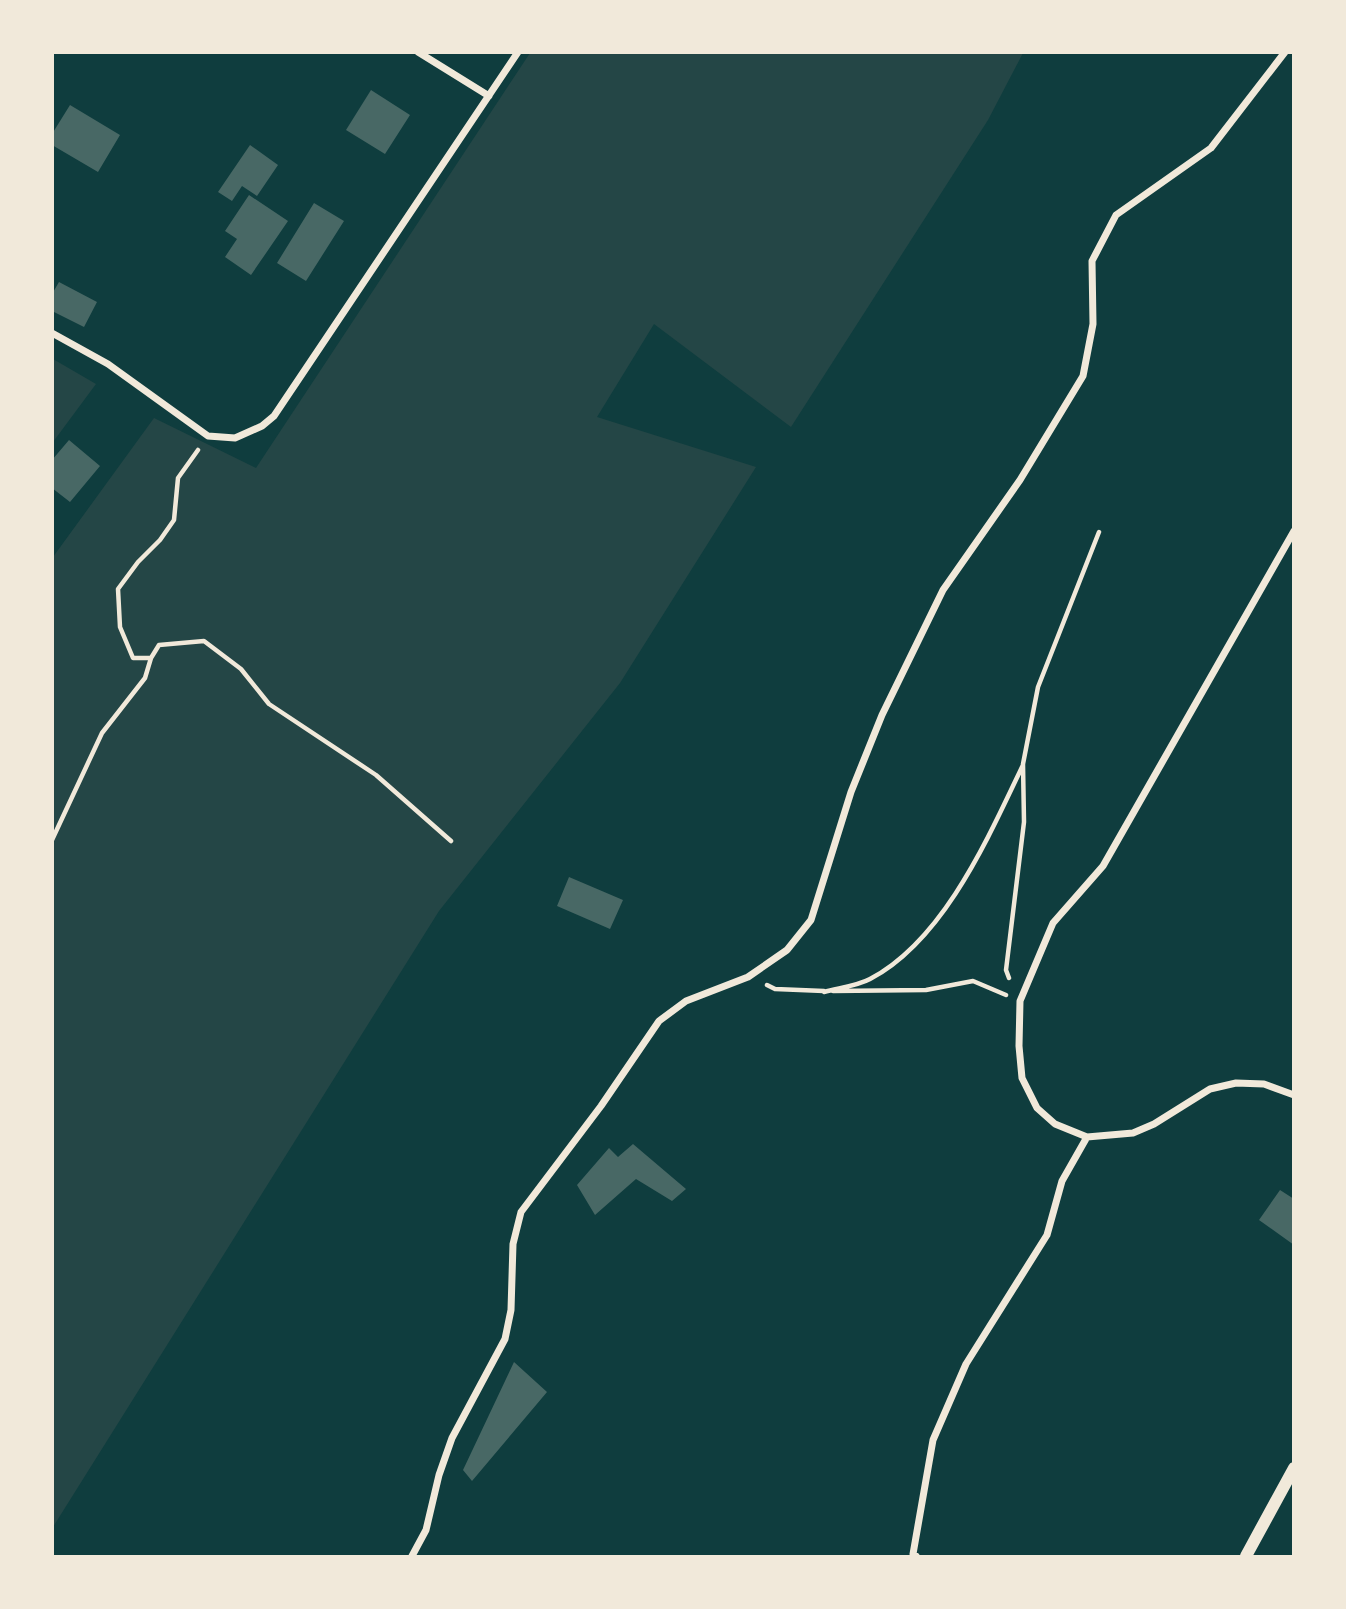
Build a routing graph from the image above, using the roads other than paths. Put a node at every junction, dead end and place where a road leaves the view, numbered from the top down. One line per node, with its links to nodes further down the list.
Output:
1 (418, 52): 4 (street)
2 (518, 52): 4 (street)
3 (1285, 52): 10 (street)
4 (489, 96): 5 (street)
5 (52, 333)
6 (1293, 531): 8 (street)
7 (1293, 1095): 8 (street)
8 (1087, 1137): 11 (street)
9 (1293, 1468): 12 (street)
10 (412, 1556)
11 (916, 1556)
12 (1246, 1556)

